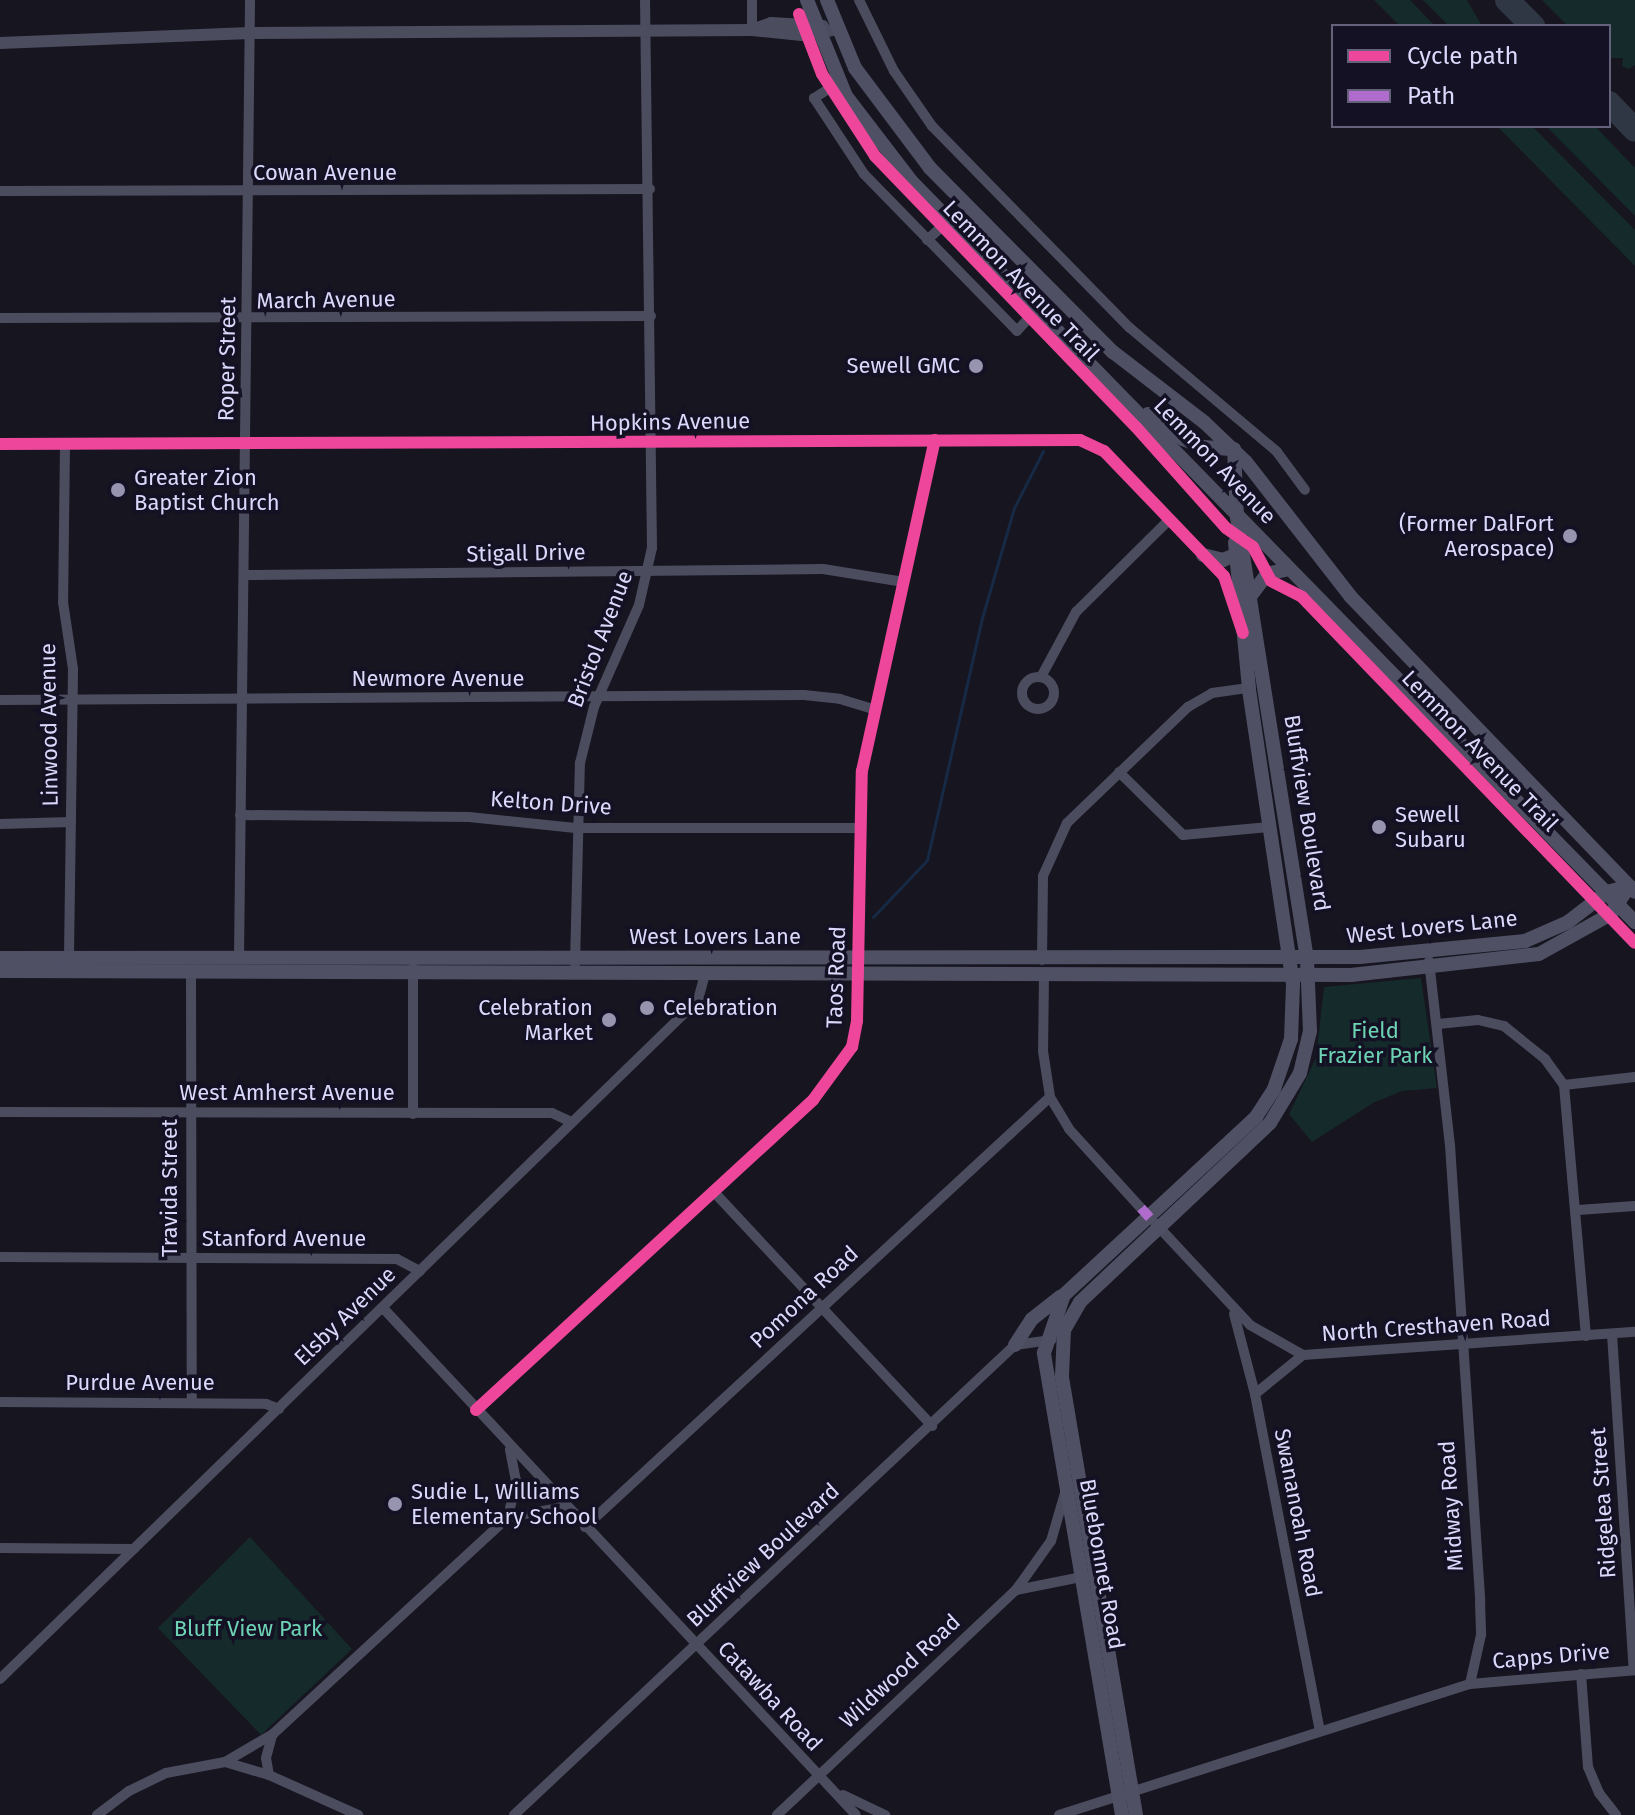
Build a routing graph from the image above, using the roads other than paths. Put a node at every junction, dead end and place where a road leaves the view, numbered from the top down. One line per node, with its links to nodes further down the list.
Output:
1 (250, 0): 11 (street, Roper Street)
2 (645, 0): 9 (street, Bristol Avenue)
3 (752, 0): 10 (street)
4 (807, 0): 7 (main road, Lemmon Avenue)
5 (827, 0): 8 (main road, Lemmon Avenue)
6 (859, 0): 31 (street, Lemmon Avenue)
7 (816, 29): 8 (street); 10 (street); 13 (main road, Lemmon Avenue)
8 (838, 29): 19 (main road, Lemmon Avenue)
9 (647, 30): 10 (street); 11 (street); 14 (street, Bristol Avenue)
10 (752, 30)
11 (250, 33): 12 (street); 16 (street, Roper Street)
12 (0, 43)
13 (839, 82): 17 (main road, Lemmon Avenue); 18 (street)
14 (650, 189): 16 (street, Cowan Avenue); 21 (street, Bristol Avenue)
15 (0, 191): 16 (street, Cowan Avenue)
16 (248, 193): 23 (street, Roper Street)
17 (949, 220): 18 (street); 20 (main road, Lemmon Avenue)
18 (927, 240): 20 (street)
19 (1053, 293): 20 (main road); 30 (main road, Lemmon Avenue)
20 (1036, 310): 24 (main road, Lemmon Avenue)
21 (651, 316): 23 (street, March Avenue); 26 (street, Bristol Avenue)
22 (0, 318): 23 (street, March Avenue)
23 (248, 320): 29 (street, Roper Street)
24 (1121, 395): 30 (main road); 32 (main road, Lemmon Avenue)
25 (935, 440): 26 (street, Hopkins Avenue); 33 (street, Hopkins Avenue); 39 (street, Taos Road)
26 (652, 442): 29 (street, Hopkins Avenue); 37 (street, Bristol Avenue)
27 (0, 444): 28 (street, Hopkins Avenue)
28 (65, 445): 29 (street, Hopkins Avenue); 48 (street, Linwood Avenue)
29 (245, 447): 38 (street, Roper Street)
30 (1234, 449): 32 (main road, Bluffview Boulevard); 51 (main road, Lemmon Avenue)
31 (1305, 490)
32 (1237, 517): 34 (main road, Bluffview Boulevard); 36 (main road, Lemmon Avenue); 40 (main road, Bluffview Boulevard)
33 (1170, 519): 35 (street, Hopkins Avenue); 43 (street)
34 (1237, 554): 35 (main road); 41 (main road, Bluffview Boulevard)
35 (1203, 555): 41 (street, Hopkins Avenue)
36 (1289, 569): 40 (main road); 42 (main road, Lemmon Avenue)
37 (649, 572): 38 (street, Stigall Drive); 39 (street, Stigall Drive); 46 (street, Bristol Avenue)
38 (244, 575): 49 (street, Roper Street)
39 (904, 582): 50 (street, Taos Road)
40 (1252, 594): 44 (main road, Bluffview Boulevard)
41 (1243, 633): 45 (main road, Bluffview Boulevard)
42 (1391, 673): 51 (main road); 53 (main road, Lemmon Avenue)
43 (1041, 677)
44 (1265, 686): 45 (main road); 58 (main road, Bluffview Boulevard)
45 (1249, 688): 54 (street, North Cresthaven Road); 59 (main road, Bluffview Boulevard)
46 (598, 699): 49 (street, Newmore Avenue); 50 (street, Newmore Avenue); 60 (street, Bristol Avenue)
47 (0, 700): 48 (street, Newmore Avenue)
48 (73, 700): 49 (street, Newmore Avenue); 56 (street, Linwood Avenue)
49 (242, 700): 55 (street, Roper Street)
50 (875, 710): 61 (street, Taos Road)
51 (1460, 711): 52 (main road, Lemmon Avenue)
52 (1485, 736): 53 (main road); 62 (main road, Lemmon Avenue)
53 (1469, 752): 63 (main road, Lemmon Avenue)
54 (1119, 772): 59 (street); 77 (street, North Cresthaven Road)
55 (240, 815): 60 (street, Kelton Drive); 72 (street, Roper Street)
56 (71, 822): 57 (street); 70 (street, Linwood Avenue)
57 (0, 824)
58 (1286, 824): 59 (main road); 69 (main road, Bluffview Boulevard)
59 (1269, 827): 68 (main road, Bluffview Boulevard)
60 (575, 828): 61 (street, Kelton Drive); 74 (street, Bristol Avenue)
61 (858, 828): 76 (street, Taos Road)
62 (1632, 889): 63 (main road, West Lovers Lane); 64 (main road, West Lovers Lane)
63 (1607, 892): 64 (main road, Lemmon Avenue); 66 (main road, West Lovers Lane)
64 (1620, 906): 65 (main road, Lemmon Avenue); 78 (main road, West Lovers Lane)
65 (1635, 922)
66 (1426, 951): 69 (main road, West Lovers Lane); 78 (street, Midway Road)
67 (0, 958): 70 (main road, West Lovers Lane)
68 (1289, 959): 69 (main road, West Lovers Lane); 77 (main road, West Lovers Lane); 80 (main road, Bluffview Boulevard)
69 (1307, 959): 81 (main road, Bluffview Boulevard)
70 (69, 965): 71 (main road, West Lovers Lane); 79 (main road, West Lovers Lane)
71 (191, 965): 72 (main road, West Lovers Lane); 87 (street, Travida Street)
72 (238, 965): 73 (main road, West Lovers Lane)
73 (413, 965): 74 (main road, West Lovers Lane); 88 (street)
74 (575, 966): 75 (main road, West Lovers Lane)
75 (705, 966): 76 (main road, West Lovers Lane); 89 (street, Elsby Avenue)
76 (858, 967): 77 (main road, West Lovers Lane); 90 (street, Taos Road)
77 (1043, 967): 80 (main road, West Lovers Lane); 85 (street, North Cresthaven Road)
78 (1431, 968): 81 (main road, West Lovers Lane); 82 (street, Midway Road)
79 (0, 971)
80 (1291, 975): 81 (main road, West Lovers Lane); 93 (main road, Bluffview Boulevard)
81 (1309, 976): 93 (main road, Bluffview Boulevard)
82 (1438, 1024): 84 (street); 107 (street, Midway Road)
83 (1635, 1077): 84 (street)
84 (1564, 1085): 92 (street)
85 (1050, 1097): 93 (street, North Cresthaven Road); 100 (street, Pomona Road)
86 (0, 1112): 87 (street, West Amherst Avenue)
87 (191, 1113): 88 (street, West Amherst Avenue); 95 (street, Travida Street)
88 (413, 1114): 89 (street, West Amherst Avenue)
89 (571, 1122): 96 (street, Elsby Avenue)
90 (714, 1192): 100 (street); 113 (street, Taos Road)
91 (1635, 1206): 92 (street)
92 (1578, 1210): 103 (street)
93 (1150, 1218): 97 (main road, Bluffview Boulevard); 98 (street, North Cresthaven Road); 105 (main road, Bluffview Boulevard)
94 (0, 1257): 95 (street, Stanford Avenue)
95 (190, 1258): 96 (street, Stanford Avenue); 111 (street, Travida Street)
96 (420, 1271): 99 (street, Elsby Avenue)
97 (1064, 1295): 104 (main road, Bluffview Boulevard); 106 (main road)
98 (1229, 1305): 108 (street, North Cresthaven Road); 109 (street, Swananoah Road)
99 (383, 1308): 112 (street, Elsby Avenue); 113 (street, Catawba Road)
100 (822, 1308): 114 (street); 119 (street, Pomona Road)
101 (1635, 1332): 102 (street, North Cresthaven Road)
102 (1612, 1334): 103 (street, North Cresthaven Road); 127 (street, Ridgelea Street)
103 (1586, 1336): 107 (street, North Cresthaven Road)
104 (1046, 1340): 105 (street); 106 (street); 116 (main road, Bluebonnet Road)
105 (1062, 1340): 123 (main road, Bluebonnet Road)
106 (1015, 1345): 114 (street, Bluffview Boulevard)
107 (1463, 1345): 108 (street, North Cresthaven Road); 130 (street, Midway Road)
108 (1303, 1355): 109 (street)
109 (1255, 1394): 131 (street, Swananoah Road)
110 (0, 1402): 111 (street, Purdue Avenue)
111 (192, 1403): 112 (street, Purdue Avenue)
112 (279, 1409): 121 (street, Elsby Avenue)
113 (476, 1410): 115 (street, Catawba Road)
114 (932, 1426): 126 (street, Bluffview Boulevard)
115 (503, 1438): 117 (street, Catawba Road); 118 (street)
116 (1066, 1483): 122 (street, Wildwood Road); 123 (main road, Bluebonnet Road)
117 (565, 1507): 118 (street); 119 (street, Catawba Road)
118 (508, 1517): 132 (street)
119 (585, 1527): 126 (street, Catawba Road)
120 (0, 1548): 121 (street)
121 (134, 1549): 129 (street, Elsby Avenue)
122 (1040, 1561): 124 (street); 125 (street, Wildwood Road)
123 (1088, 1576): 124 (street, Wildwood Road); 137 (main road, Bluebonnet Road)
124 (1045, 1583): 125 (street, Wildwood Road)
125 (1016, 1590): 135 (street, Wildwood Road)
126 (697, 1647): 135 (street, Catawba Road); 140 (street, Bluffview Boulevard)
127 (1634, 1670): 128 (street, Capps Drive)
128 (1581, 1674): 130 (street, Capps Drive); 147 (street)
129 (0, 1679)
130 (1470, 1684): 131 (street)
131 (1320, 1731): 137 (street)
132 (273, 1734): 133 (street); 134 (street)
133 (225, 1762): 134 (street); 138 (street)
134 (269, 1775): 139 (street)
135 (819, 1775): 136 (street, Catawba Road); 141 (street, Wildwood Road)
136 (838, 1792): 142 (street, Catawba Road); 143 (street, Catawba Road)
137 (1128, 1793): 144 (street); 145 (main road); 146 (main road)
138 (97, 1815)
139 (358, 1815)
140 (514, 1815)
141 (777, 1815)
142 (856, 1815)
143 (885, 1815)
144 (1059, 1815)
145 (1122, 1815)
146 (1136, 1815)
147 (1616, 1815)

